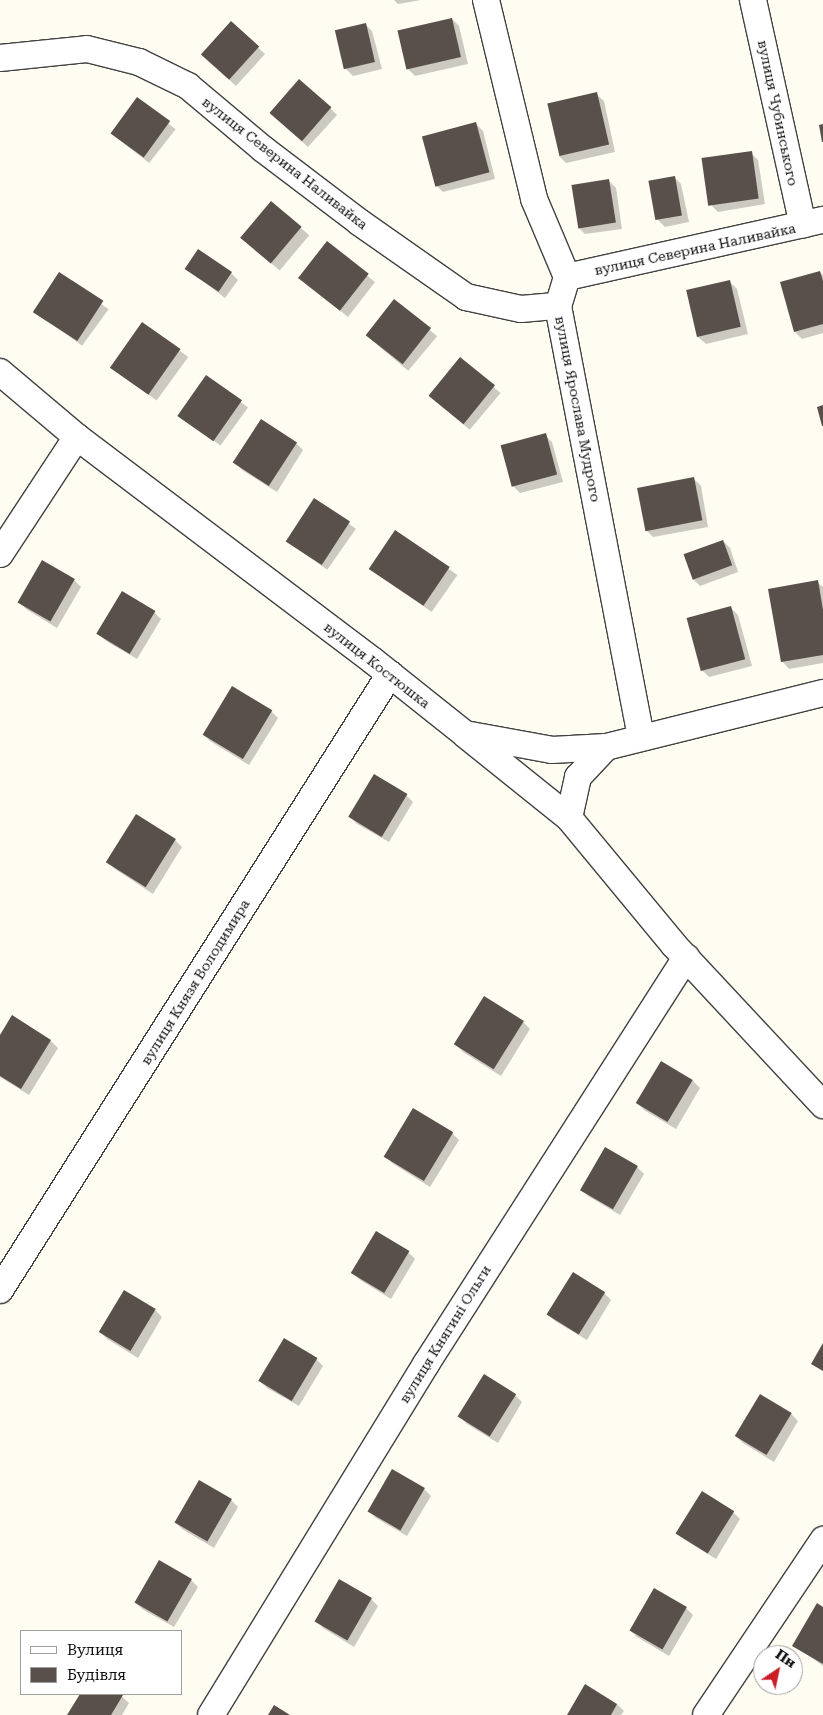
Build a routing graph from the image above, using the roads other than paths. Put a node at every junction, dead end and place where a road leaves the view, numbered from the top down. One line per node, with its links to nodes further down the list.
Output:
1 (486, 0): 5 (street)
2 (753, 0): 4 (street, вулиця Чубинського)
3 (0, 58): 6 (street, вулиця Северина Наливайка)
4 (813, 223): 5 (street, вулиця Северина Наливайка)
5 (567, 277): 6 (street, вулиця Ярослава Мудрого)
6 (558, 306): 13 (street, вулиця Ярослава Мудрого)
7 (0, 372): 8 (street, вулиця Костюшка)
8 (76, 437): 9 (street); 10 (street, вулиця Костюшка)
9 (0, 554)
10 (390, 674): 12 (street, вулиця Костюшка); 18 (street, вулиця Князя Володимира)
11 (823, 694): 13 (street, вулиця Костюшка)
12 (465, 734): 14 (street, вулиця Костюшка); 15 (street)
13 (642, 736): 14 (street, вулиця Костюшка)
14 (606, 747): 15 (street)
15 (569, 818): 16 (street)
16 (686, 957): 17 (street); 20 (street, вулиця Княгині Ольги)
17 (823, 1105)
18 (0, 1290)
19 (823, 1540): 21 (street)
20 (211, 1715)
21 (706, 1715)

